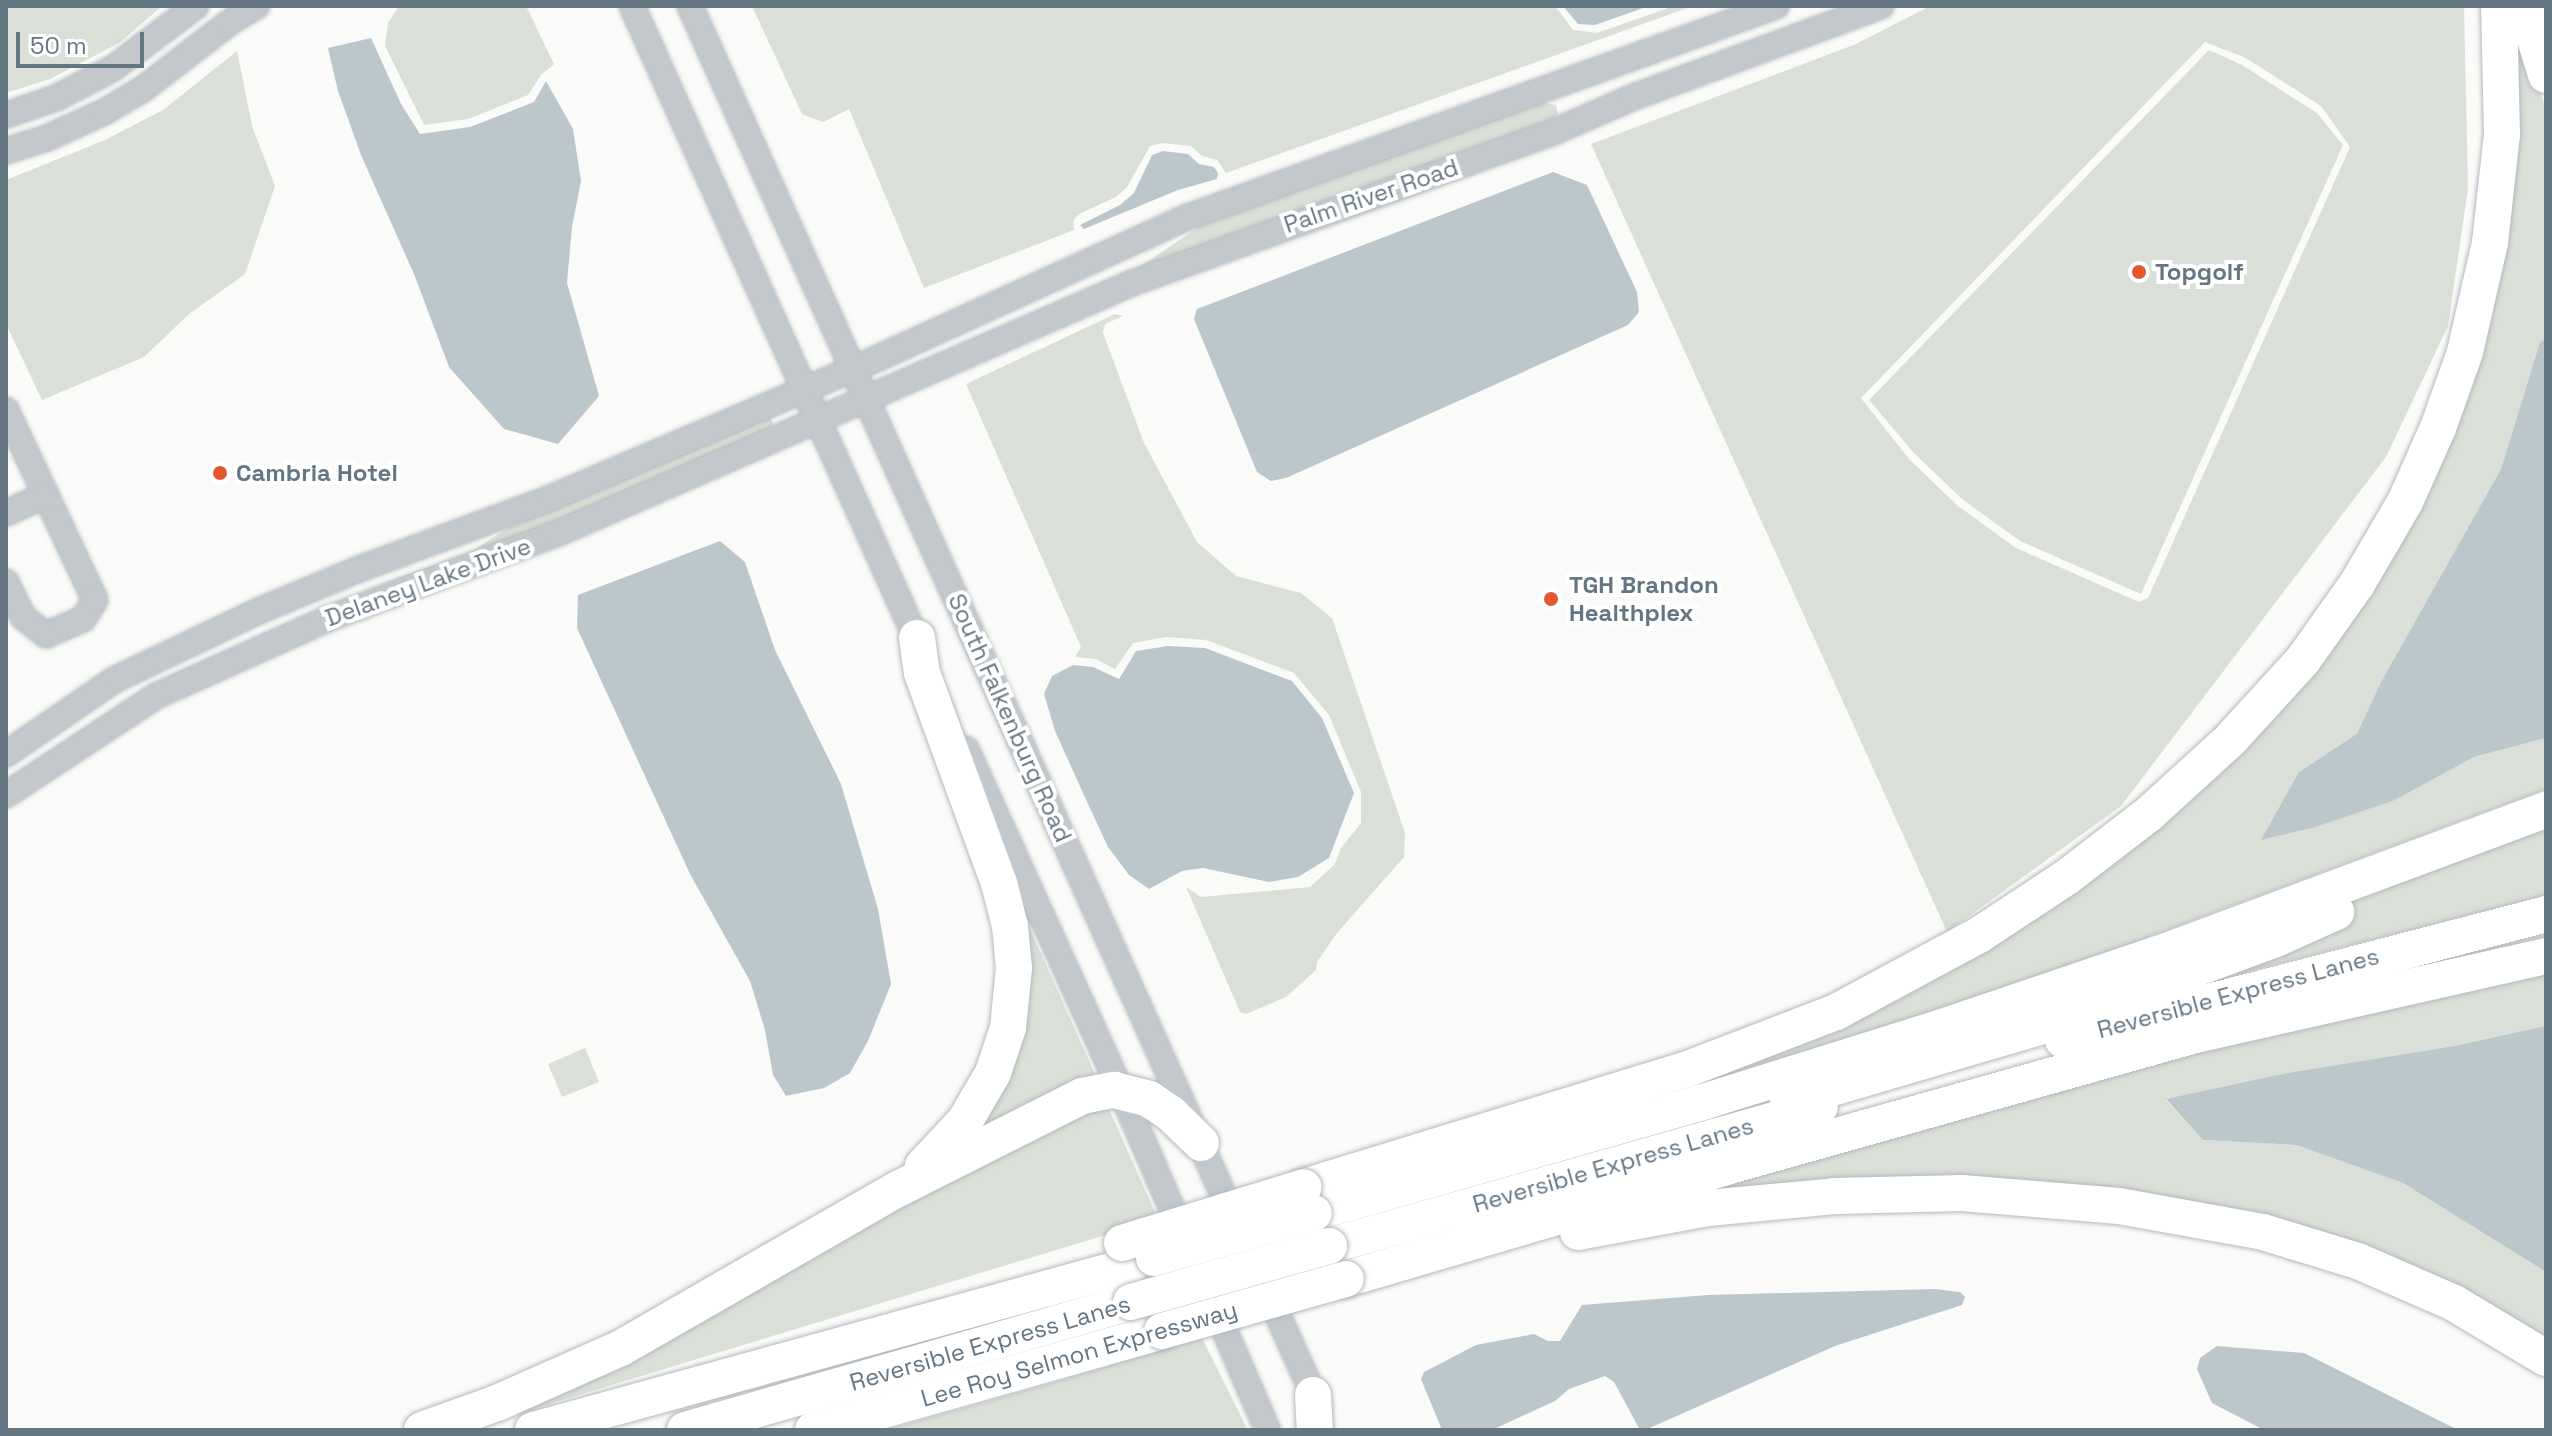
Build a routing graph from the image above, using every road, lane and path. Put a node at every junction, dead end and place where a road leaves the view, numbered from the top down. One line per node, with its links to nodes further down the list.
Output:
1 (196, 6): 12 (street)
2 (257, 6): 13 (street)
3 (632, 6): 15 (street)
4 (690, 6): 14 (street, South Falkenburg Road)
5 (1776, 6): 10 (street, Palm River Road)
6 (1881, 6): 11 (street, Palm River Road)
7 (2499, 6): 32 (highway)
8 (2525, 6): 9 (highway)
9 (2546, 75)
10 (1582, 76): 11 (street); 14 (street, Palm River Road)
11 (1598, 112): 16 (street, Palm River Road)
12 (6, 115)
13 (6, 151)
14 (853, 368): 15 (street, Delaney Lake Drive); 16 (street, South Falkenburg Road)
15 (804, 389): 18 (street); 23 (street, Delaney Lake Drive)
16 (867, 398): 18 (street, Delaney Lake Drive); 30 (street, South Falkenburg Road)
17 (6, 410): 19 (street)
18 (817, 419): 22 (street); 24 (street, Delaney Lake Drive)
19 (46, 495): 20 (street); 21 (street)
20 (6, 513)
21 (6, 582)
22 (917, 638): 29 (street); 31 (highway)
23 (6, 754)
24 (6, 795)
25 (2546, 810): 32 (highway)
26 (2546, 818): 32 (highway)
27 (2546, 914): 32 (highway, Reversible Express Lanes)
28 (2546, 956): 34 (highway)
29 (1121, 1091): 30 (highway); 31 (highway); 41 (street)
30 (1201, 1143): 36 (street, South Falkenburg Road)
31 (898, 1189): 37 (highway)
32 (1318, 1220): 33 (highway, bridge)
33 (1131, 1273): 38 (highway); 39 (highway, Reversible Express Lanes)
34 (1346, 1279): 35 (highway); 40 (highway, Lee Roy Selmon Expressway, bridge)
35 (2546, 1358)
36 (1314, 1412): 42 (street, South Falkenburg Road)
37 (422, 1430)
38 (533, 1430)
39 (685, 1430)
40 (813, 1430)
41 (1268, 1430)
42 (1329, 1430)

